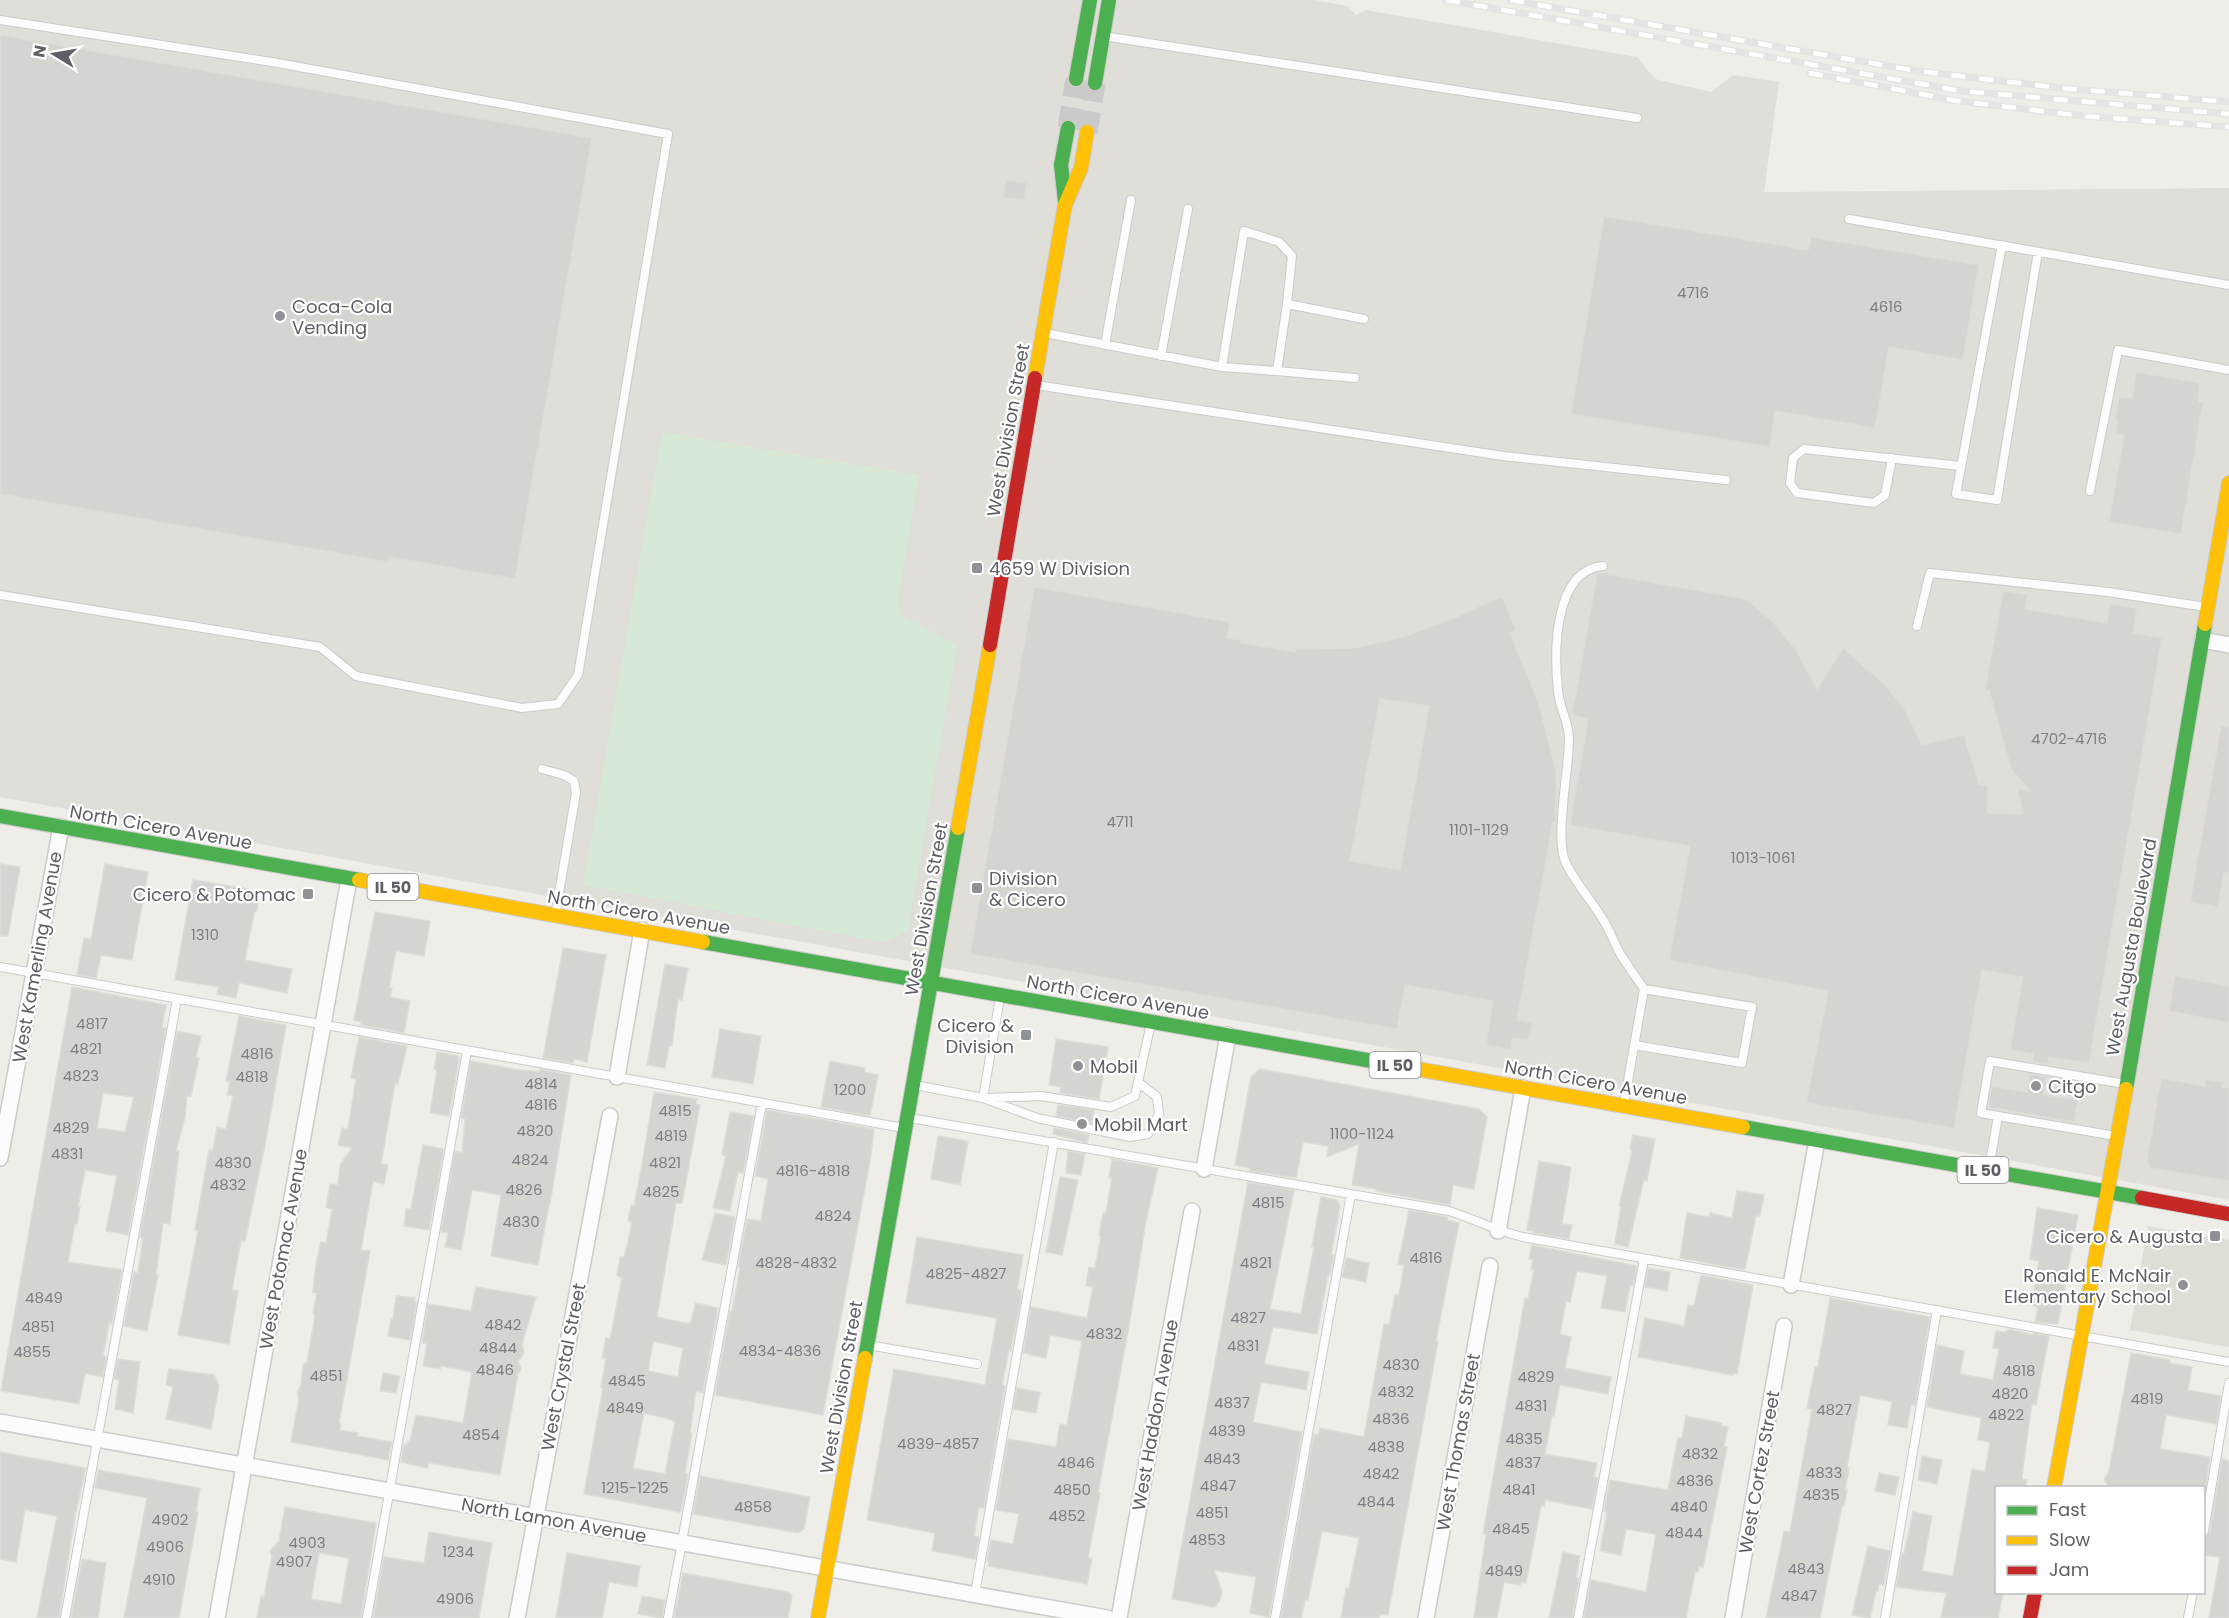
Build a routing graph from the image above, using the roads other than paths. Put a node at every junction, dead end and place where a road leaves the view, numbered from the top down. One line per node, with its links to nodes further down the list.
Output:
1 (1090, 0): 4 (main road)
2 (1109, 0): 5 (main road)
3 (0, 20): 34 (lane)
4 (1084, 33): 5 (lane); 6 (main road)
5 (1103, 36): 7 (main road); 8 (lane)
6 (1076, 79)
7 (1095, 83)
8 (1637, 118)
9 (1068, 128): 12 (main road, West Division Street)
10 (1087, 132): 12 (main road, West Division Street)
11 (1131, 200): 21 (lane)
12 (1065, 205): 20 (main road, West Division Street)
13 (1188, 209): 22 (lane)
14 (1849, 219): 15 (lane)
15 (2002, 245): 16 (lane); 29 (lane)
16 (2038, 252): 17 (lane); 29 (lane)
17 (2229, 285)
18 (1287, 303): 19 (lane); 23 (lane); 25 (lane)
19 (1364, 319)
20 (1043, 333): 21 (lane); 27 (main road, West Division Street)
21 (1105, 345): 22 (lane)
22 (1161, 356): 23 (lane)
23 (1221, 367): 25 (lane)
24 (2229, 370): 32 (lane)
25 (1277, 371): 26 (lane)
26 (1355, 378)
27 (1034, 385): 30 (lane); 47 (main road, West Division Street)
28 (1892, 458): 28 (lane); 29 (lane)
29 (1961, 466)
30 (1726, 480)
31 (2229, 483): 35 (main road, West Augusta Boulevard)
32 (2090, 491)
33 (1603, 566): 48 (lane)
34 (0, 594)
35 (2208, 607): 36 (lane); 37 (main road, West Augusta Boulevard)
36 (1917, 626)
37 (2202, 640): 38 (street); 58 (main road, West Augusta Boulevard)
38 (2229, 645)
39 (542, 770): 43 (lane)
40 (0, 816): 41 (main road, North Cicero Avenue / IL 50)
41 (61, 827): 42 (main road, North Cicero Avenue / IL 50); 46 (street, West Kamerling Avenue)
42 (349, 879): 43 (main road, North Cicero Avenue / IL 50); 52 (street, West Potomac Avenue)
43 (556, 915): 44 (main road, North Cicero Avenue / IL 50)
44 (642, 930): 47 (main road, North Cicero Avenue / IL 50); 56 (street)
45 (0, 967): 46 (lane)
46 (34, 974): 50 (lane); 70 (street, West Kamerling Avenue)
47 (932, 982): 49 (main road, North Cicero Avenue / IL 50); 59 (main road, West Division Street)
48 (1644, 989): 54 (lane); 54 (lane)
49 (1001, 994): 51 (main road, North Cicero Avenue / IL 50); 61 (lane)
50 (177, 999): 52 (lane); 89 (lane)
51 (1151, 1021): 53 (main road, North Cicero Avenue / IL 50); 57 (lane)
52 (323, 1025): 55 (lane); 90 (street, West Potomac Avenue)
53 (1228, 1035): 60 (main road, North Cicero Avenue / IL 50); 71 (street)
54 (1634, 1045): 63 (lane)
55 (467, 1051): 56 (lane); 92 (lane)
56 (616, 1077): 62 (lane)
57 (1138, 1082): 61 (lane); 61 (lane)
58 (2126, 1084): 65 (lane); 67 (main road, West Augusta Boulevard)
59 (913, 1085): 61 (lane); 66 (main road, West Division Street)
60 (1523, 1088): 63 (main road, North Cicero Avenue / IL 50); 77 (street)
61 (983, 1098)
62 (762, 1103): 66 (lane); 95 (lane)
63 (1624, 1106): 68 (main road, North Cicero Avenue / IL 50)
64 (610, 1116): 93 (street, West Crystal Street)
65 (1998, 1116): 67 (lane); 72 (lane)
66 (907, 1123): 69 (lane); 84 (main road, West Division Street)
67 (2117, 1136): 73 (main road, West Augusta Boulevard)
68 (1817, 1140): 72 (main road, North Cicero Avenue / IL 50); 80 (street)
69 (1054, 1142): 71 (lane); 97 (lane)
70 (0, 1158)
71 (1204, 1168): 74 (lane)
72 (1988, 1171): 73 (main road, North Cicero Avenue / IL 50)
73 (2108, 1192): 76 (main road, North Cicero Avenue / IL 50); 83 (main road, West Augusta Boulevard)
74 (1351, 1194): 77 (lane); 108 (lane)
75 (1192, 1211): 107 (street, West Haddon Avenue)
76 (2229, 1214)
77 (1498, 1231): 78 (lane)
78 (1644, 1259): 80 (lane); 110 (lane)
79 (1490, 1266): 109 (street, West Thomas Street)
80 (1791, 1285): 81 (lane)
81 (1937, 1310): 83 (lane); 112 (lane)
82 (1784, 1326): 111 (street, West Cortez Street)
83 (2081, 1336): 85 (lane); 91 (main road, West Augusta Boulevard)
84 (867, 1344): 86 (lane); 96 (main road, West Division Street)
85 (2229, 1362)
86 (977, 1364)
87 (2229, 1383): 94 (lane)
88 (0, 1422): 89 (street, North Lamon Avenue)
89 (98, 1439): 90 (street, North Lamon Avenue); 100 (lane)
90 (244, 1465): 92 (street, North Lamon Avenue); 101 (street, West Potomac Avenue)
91 (2054, 1486)
92 (390, 1491): 93 (street, North Lamon Avenue); 102 (lane)
93 (535, 1516): 95 (street, North Lamon Avenue); 103 (street, West Crystal Street)
94 (2205, 1525)
95 (682, 1542): 96 (street, North Lamon Avenue); 104 (lane)
96 (826, 1568): 97 (street, North Lamon Avenue); 105 (main road, West Division Street)
97 (975, 1594): 106 (street, North Lamon Avenue)
98 (2035, 1594): 113 (main road)
99 (2193, 1594): 114 (lane)
100 (65, 1618)
101 (217, 1618)
102 (367, 1618)
103 (517, 1618)
104 (668, 1618)
105 (818, 1618)
106 (1107, 1618)
107 (1119, 1618)
108 (1275, 1618)
109 (1426, 1618)
110 (1578, 1618)
111 (1733, 1618)
112 (1885, 1618)
113 (2030, 1618)
114 (2188, 1618)

